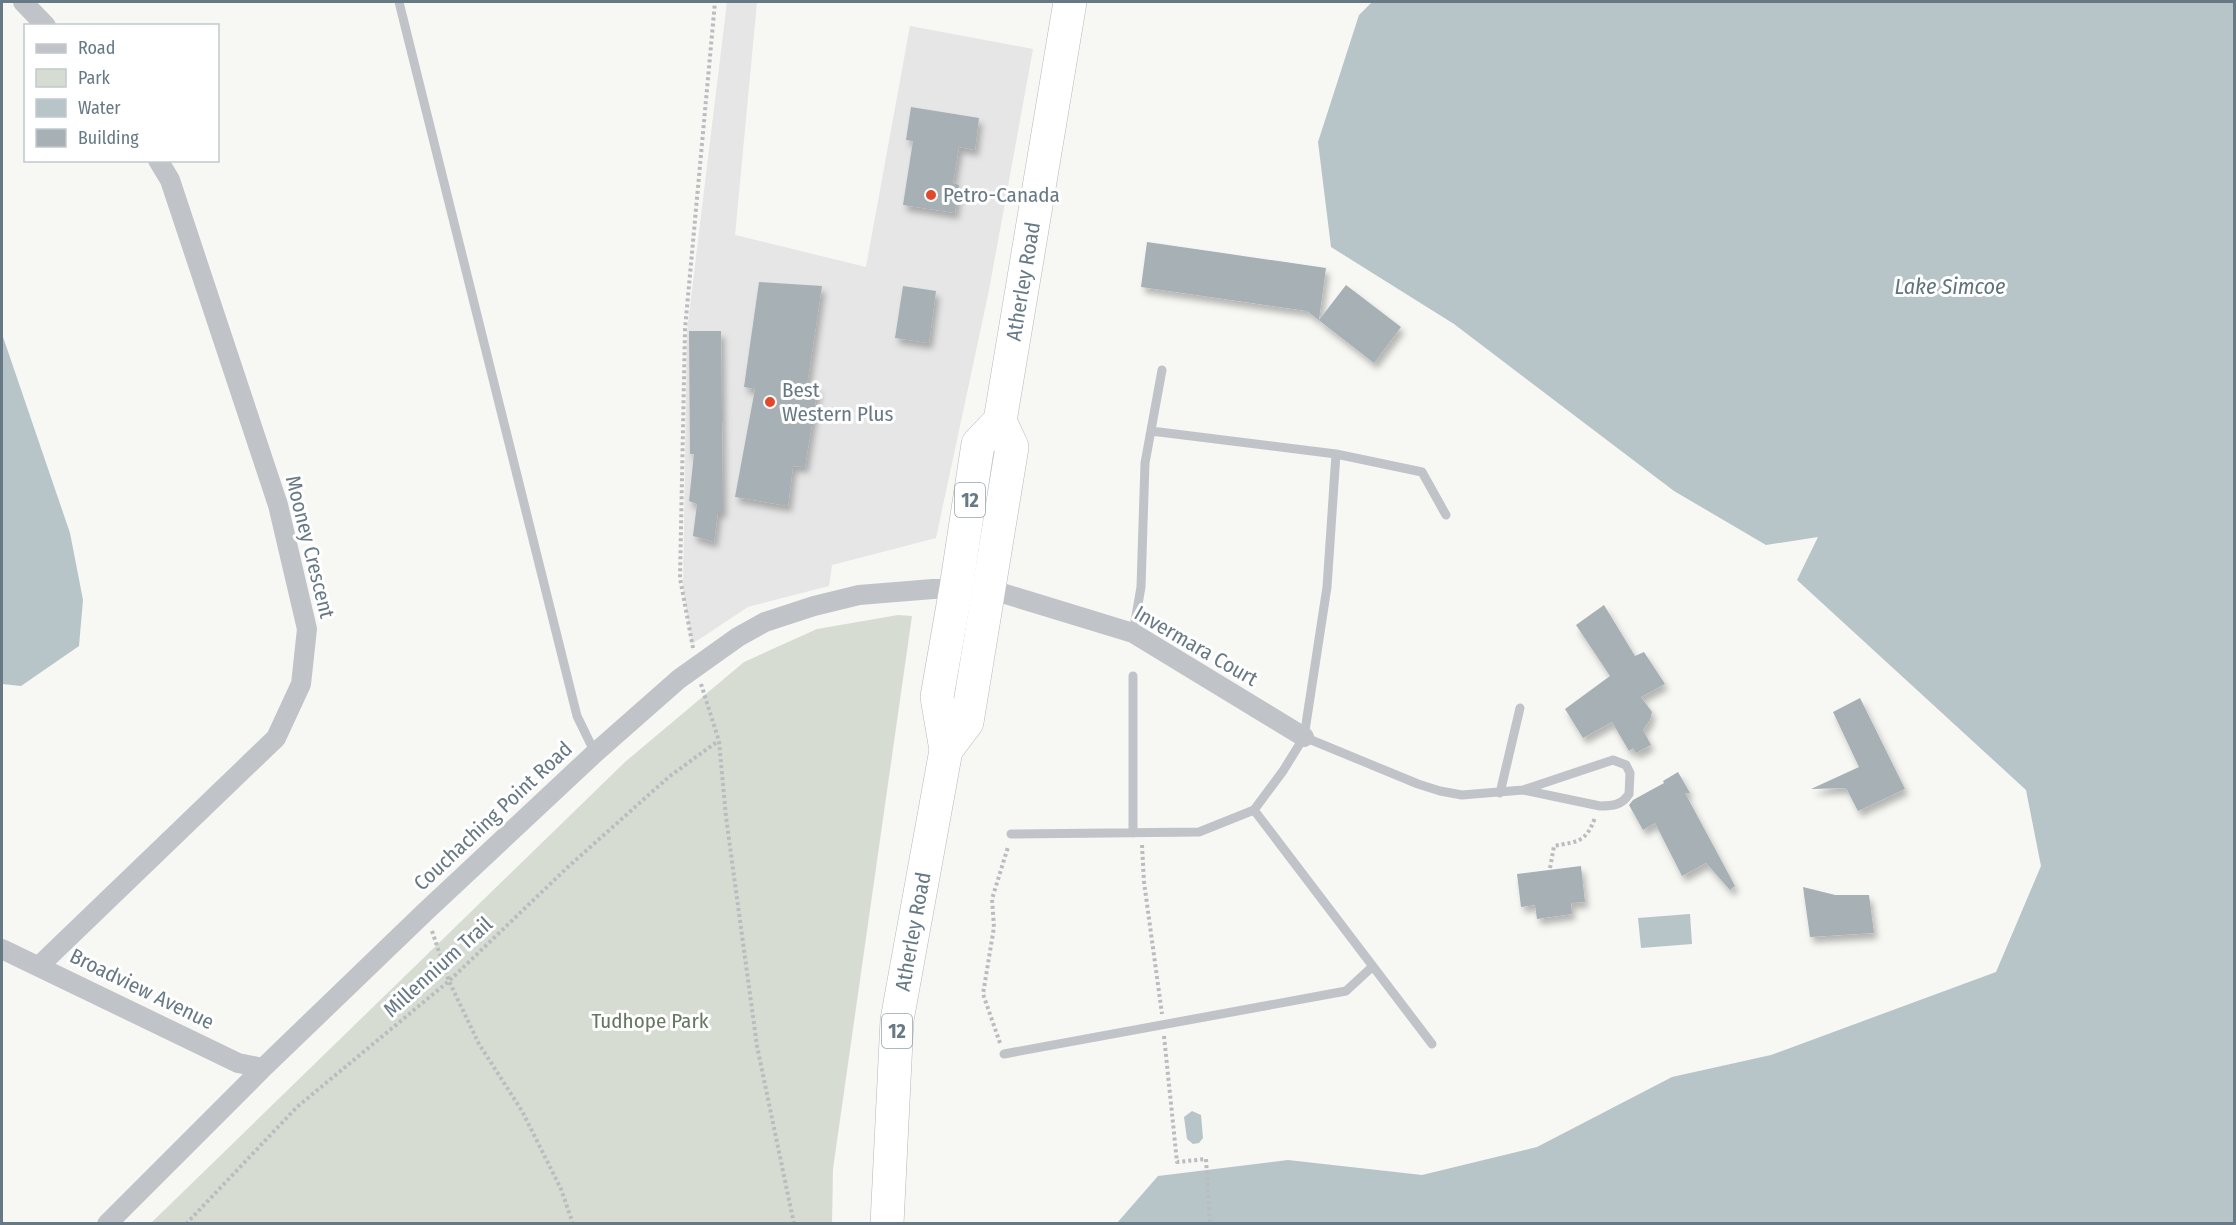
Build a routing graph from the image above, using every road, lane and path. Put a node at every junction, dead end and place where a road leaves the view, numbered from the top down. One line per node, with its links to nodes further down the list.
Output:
1 (23, 2): 5 (street)
2 (399, 2): 21 (lane)
3 (715, 2): 15 (path)
4 (1070, 2): 8 (highway, Atherley Road)
5 (44, 24)
6 (159, 162): 31 (street, Mooney Crescent)
7 (1162, 370): 9 (lane)
8 (1000, 421): 12 (highway, Atherley Road / 12); 13 (highway, Atherley Road / 12)
9 (1151, 431): 10 (lane); 14 (lane)
10 (1336, 454): 11 (lane); 18 (lane)
11 (1446, 515)
12 (956, 588): 13 (street, Couchaching Point Road); 15 (street, Couchaching Point Road); 20 (highway, Atherley Road / 12)
13 (989, 589): 14 (street, Invermara Court); 20 (highway, Atherley Road / 12)
14 (1133, 633): 18 (street, Invermara Court)
15 (696, 667): 19 (path); 21 (street, Couchaching Point Road)
16 (1133, 676): 26 (lane)
17 (1520, 708): 23 (lane)
18 (1304, 737): 23 (lane); 25 (lane)
19 (719, 741): 33 (path, Millennium Trail); 41 (path)
20 (946, 750): 42 (highway, Atherley Road / 12)
21 (595, 753): 29 (street, Couchaching Point Road)
22 (1522, 790): 23 (lane); 24 (lane); 24 (lane)
23 (1500, 793)
24 (1600, 806): 28 (path)
25 (1254, 810): 26 (lane); 32 (lane)
26 (1133, 833): 27 (lane)
27 (1011, 834): 35 (path)
28 (1550, 868)
29 (425, 912): 33 (path); 36 (street, Couchaching Point Road)
30 (2, 949): 31 (street, Broadview Avenue)
31 (39, 966): 36 (street, Broadview Avenue)
32 (1372, 967): 34 (lane); 35 (lane)
33 (449, 981): 39 (path, Millennium Trail); 40 (path)
34 (1432, 1044)
35 (1004, 1054)
36 (263, 1068): 38 (street, Couchaching Point Road)
37 (1207, 1170): 43 (path)
38 (107, 1224)
39 (186, 1224)
40 (573, 1224)
41 (794, 1224)
42 (887, 1224)
43 (1210, 1224)

